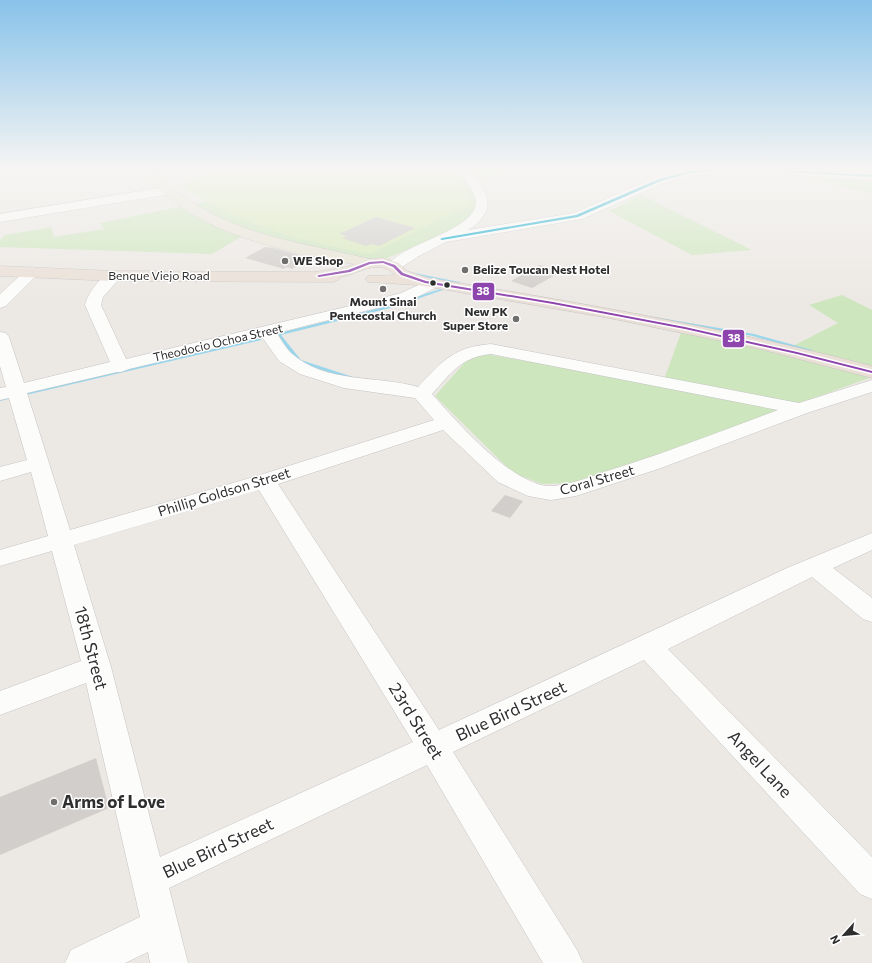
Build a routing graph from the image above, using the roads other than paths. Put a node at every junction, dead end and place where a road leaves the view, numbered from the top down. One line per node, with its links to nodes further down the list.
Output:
1 (31, 213): 5 (street)
2 (198, 213): 9 (main road)
3 (479, 213): 6 (street)
4 (584, 213): 6 (street)
5 (0, 218)
6 (442, 239): 7 (street)
7 (416, 251): 8 (street); 9 (street)
8 (395, 268): 9 (highway); 13 (highway)
9 (366, 270): 12 (highway, Benque Viejo Road); 13 (highway)
10 (0, 271): 11 (highway, Benque Viejo Road)
11 (32, 272): 12 (highway, Benque Viejo Road); 14 (street)
12 (114, 276): 17 (street)
13 (430, 282): 15 (street, Theodocio Ochoa Street); 18 (highway)
14 (0, 303)
15 (266, 332): 17 (street, Theodocio Ochoa Street); 21 (street)
16 (0, 337): 20 (street, 18th Street)
17 (121, 366): 20 (street, Theodocio Ochoa Street)
18 (872, 372)
19 (872, 386): 22 (street, Coral Street)
20 (8, 392): 24 (street, 18th Street)
21 (422, 394): 22 (street, Coral Street); 23 (street, Coral Street)
22 (800, 409): 23 (street, Coral Street)
23 (447, 422): 26 (street, Phillip Goldson Street)
24 (39, 463): 25 (street); 27 (street, 18th Street)
25 (0, 474)
26 (266, 481): 27 (street, Phillip Goldson Street); 35 (street, 23rd Street)
27 (61, 541): 29 (street, Phillip Goldson Street); 33 (street, 18th Street)
28 (872, 541): 30 (street, Blue Bird Street)
29 (0, 558)
30 (814, 566): 31 (street); 32 (street, Blue Bird Street)
31 (872, 612)
32 (648, 646): 35 (street, Blue Bird Street); 37 (street, Angel Lane)
33 (97, 667): 34 (street); 36 (street, 18th Street)
34 (0, 703)
35 (433, 747): 36 (street, Blue Bird Street); 41 (street, 23rd Street)
36 (149, 878): 38 (street, 18th Street)
37 (872, 882)
38 (159, 927): 39 (street); 40 (street, 18th Street)
39 (84, 963)
40 (169, 963)
41 (564, 963)

